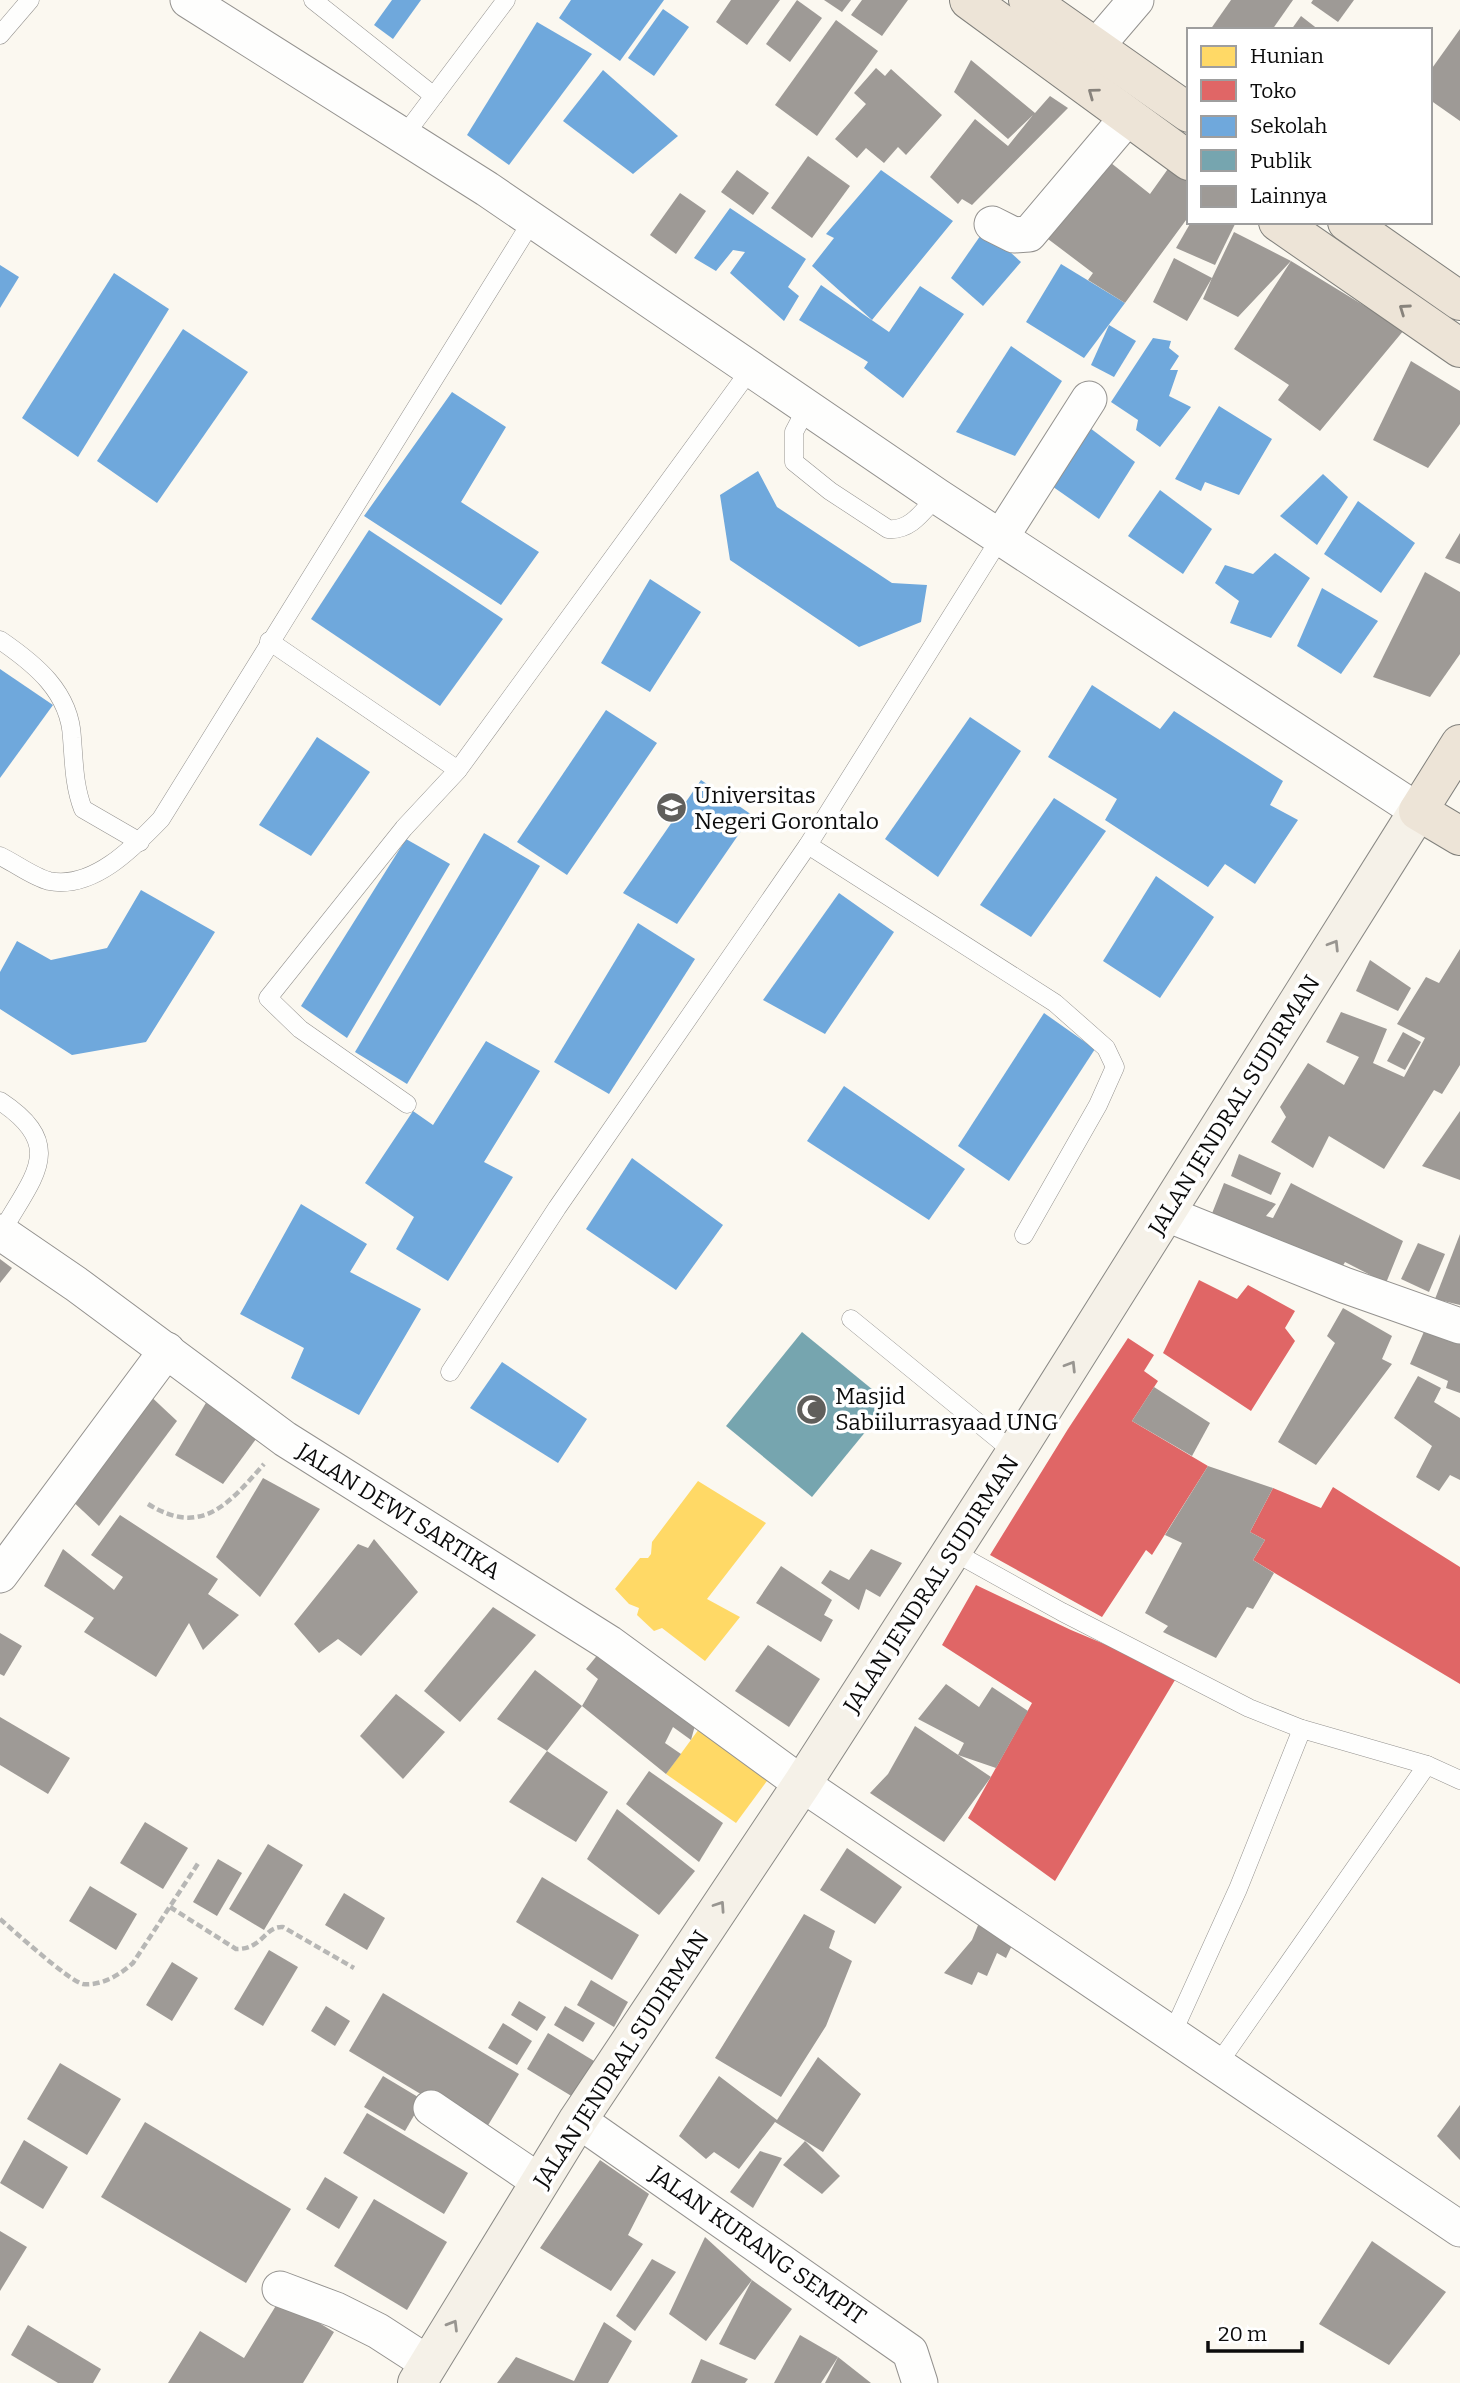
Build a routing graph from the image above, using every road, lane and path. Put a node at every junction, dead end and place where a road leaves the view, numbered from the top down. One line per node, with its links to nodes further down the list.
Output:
1 (30, 0): 8 (lane)
2 (188, 0): 13 (street)
3 (313, 0): 10 (lane)
4 (506, 0): 10 (lane)
5 (969, 0): 9 (main road)
6 (1028, 0): 9 (main road)
7 (1136, 0): 9 (street)
8 (0, 35)
9 (1069, 45): 11 (main road); 12 (main road, one-way to 9)
10 (434, 96): 13 (lane)
11 (1187, 112)
12 (1127, 118): 14 (main road); 16 (street)
13 (403, 137): 15 (street)
14 (1187, 160)
15 (532, 221): 21 (street); 27 (lane)
16 (992, 223)
17 (1281, 224): 20 (main road, one-way to 17)
18 (1350, 224): 19 (main road)
19 (1460, 301)
20 (1460, 348)
21 (750, 370): 23 (street); 29 (lane)
22 (1089, 399): 25 (street)
23 (807, 407): 24 (street); 24 (lane)
24 (937, 496): 25 (street)
25 (1001, 537): 30 (street); 33 (lane)
26 (0, 640): 32 (lane)
27 (270, 641): 29 (lane); 32 (lane)
28 (1460, 744): 30 (main road, JALAN JENDRAL SUDIRMAN)
29 (458, 770): 36 (lane)
30 (1418, 811): 31 (main road); 37 (street, JALAN JENDRAL SUDIRMAN, one-way to 30)
31 (1460, 836)
32 (139, 842): 34 (lane)
33 (808, 845): 39 (lane); 43 (lane)
34 (4, 863)
35 (0, 1101): 38 (lane)
36 (407, 1104)
37 (1167, 1214): 41 (street); 45 (street, JALAN JENDRAL SUDIRMAN, one-way to 37)
38 (1, 1232): 42 (street, JALAN DEWI SARTIKA)
39 (1024, 1235)
40 (851, 1319): 45 (lane)
41 (1460, 1326)
42 (167, 1350): 44 (street, JALAN DEWI SARTIKA); 48 (street)
43 (450, 1372)
44 (285, 1439): 46 (path); 52 (street, JALAN DEWI SARTIKA)
45 (1015, 1453): 47 (street, JALAN JENDRAL SUDIRMAN)
46 (148, 1504)
47 (952, 1551): 49 (lane); 52 (street, JALAN JENDRAL SUDIRMAN)
48 (0, 1576)
49 (1302, 1728): 50 (lane); 57 (lane)
50 (1427, 1765): 51 (lane); 58 (lane)
51 (1460, 1780)
52 (802, 1784): 57 (street, JALAN DEWI SARTIKA); 60 (street, JALAN JENDRAL SUDIRMAN, one-way to 52)
53 (199, 1862): 54 (path)
54 (170, 1907): 55 (path); 56 (path)
55 (0, 1919)
56 (354, 1968)
57 (1173, 2032): 58 (street, JALAN DEWI SARTIKA)
58 (1218, 2064): 62 (street, JALAN DEWI SARTIKA)
59 (431, 2108): 61 (street)
60 (578, 2120): 61 (street, JALAN JENDRAL SUDIRMAN); 65 (street, JALAN KURANG SEMPIT)
61 (540, 2182): 64 (street, JALAN JENDRAL SUDIRMAN, one-way to 61)
62 (1460, 2229)
63 (280, 2289): 64 (street)
64 (423, 2374)
65 (920, 2383)

